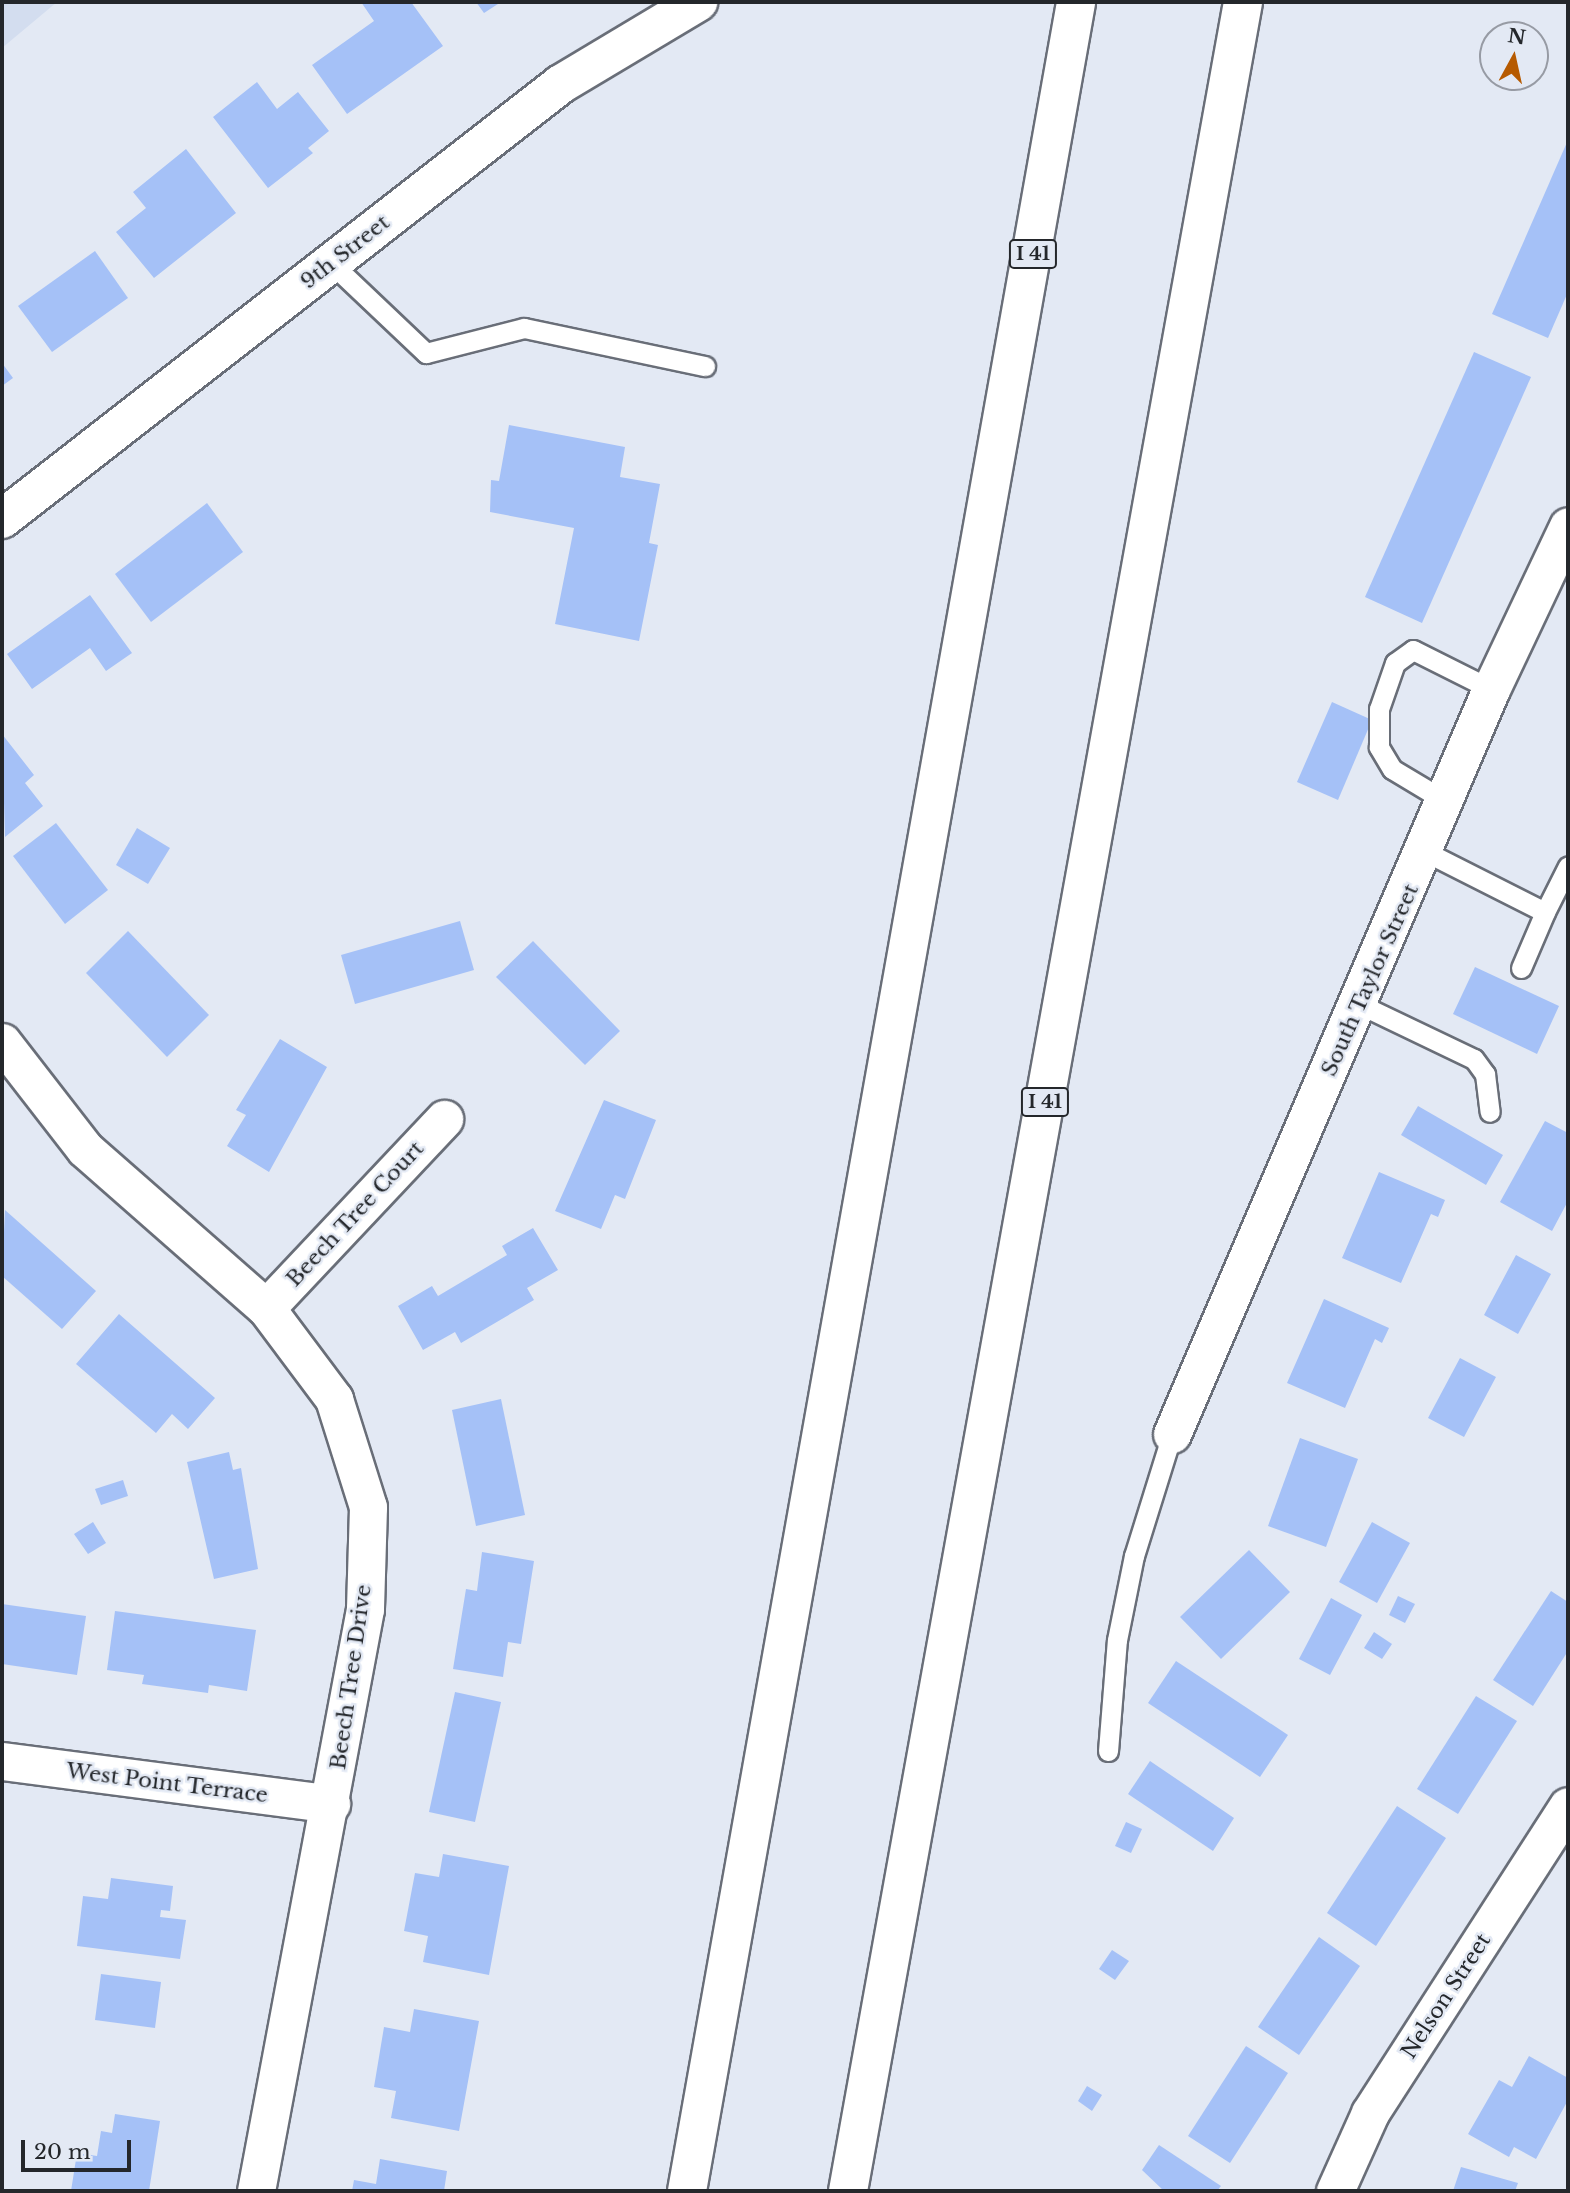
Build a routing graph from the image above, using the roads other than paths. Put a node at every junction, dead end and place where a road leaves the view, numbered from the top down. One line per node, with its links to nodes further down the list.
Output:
1 (698, 2): 4 (main road, 9th Street)
2 (1076, 2): 26 (main road, I 41)
3 (1242, 7): 27 (main road, I 41)
4 (331, 262): 5 (lane); 6 (main road, 9th Street)
5 (705, 366)
6 (2, 519)
7 (1568, 526): 8 (street, South Taylor Street)
8 (1559, 572): 9 (street, South Taylor Street)
9 (1491, 689): 10 (street, South Taylor Street); 10 (lane)
10 (1447, 802): 11 (street, South Taylor Street)
11 (1426, 852): 13 (lane); 15 (street, South Taylor Street)
12 (1568, 866): 13 (lane)
13 (1545, 912): 14 (lane)
14 (1521, 968)
15 (1359, 1004): 17 (lane); 20 (street, South Taylor Street)
16 (2, 1042): 19 (street, Beech Tree Drive)
17 (1490, 1112)
18 (444, 1119): 19 (street, Beech Tree Court)
19 (266, 1308): 23 (street, Beech Tree Drive)
20 (1172, 1434): 21 (lane)
21 (1108, 1751)
22 (2, 1761): 23 (street, West Point Terrace)
23 (331, 1804): 25 (street, Beech Tree Drive)
24 (1568, 1806): 28 (street, Nelson Street)
25 (256, 2191)
26 (687, 2191)
27 (848, 2191)
28 (1335, 2191)

